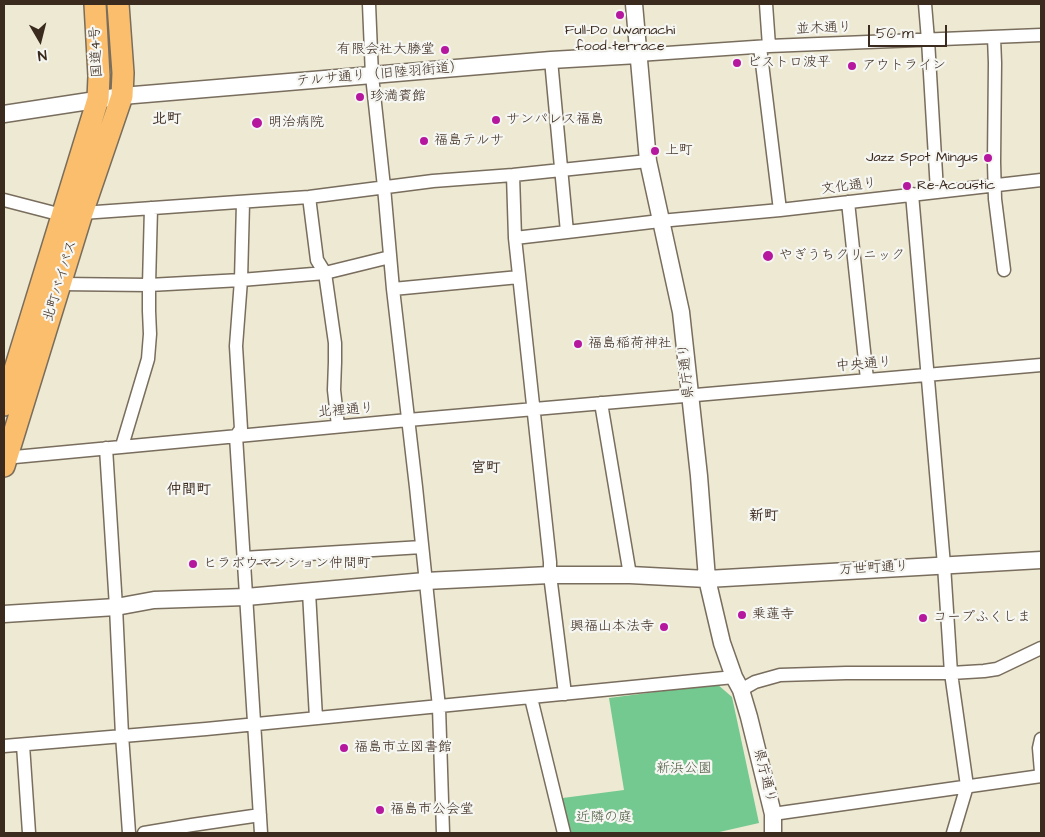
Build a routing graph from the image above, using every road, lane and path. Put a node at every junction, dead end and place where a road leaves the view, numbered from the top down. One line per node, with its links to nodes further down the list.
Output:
1 (95, 4): 15 (highway, 国道4号)
2 (118, 4): 14 (highway, 国道4号)
3 (369, 4): 13 (street)
4 (634, 4): 11 (street, 県庁通り)
5 (766, 4): 10 (street)
6 (925, 4): 9 (street)
7 (1041, 35): 8 (street, 並木通り)
8 (994, 37): 9 (street, 並木通り); 21 (street)
9 (928, 40): 10 (street, 並木通り); 23 (street)
10 (765, 46): 11 (street, 並木通り); 30 (street)
11 (638, 54): 12 (street, テルサ通り（旧陸羽街道）); 17 (street, 県庁通り)
12 (551, 60): 13 (street, テルサ通り（旧陸羽街道）); 18 (street)
13 (372, 76): 14 (street, テルサ通り（旧陸羽街道）); 22 (street)
14 (122, 96): 15 (street, テルサ通り（旧陸羽街道）); 31 (highway, 北町バイパス)
15 (98, 99): 16 (street, テルサ通り（旧陸羽街道）); 31 (highway, 北町バイパス)
16 (4, 114)
17 (648, 161): 18 (street); 32 (street, 県庁通り)
18 (562, 170): 19 (street); 33 (street)
19 (513, 175): 22 (street); 34 (street)
20 (1041, 180): 21 (street, 文化通り)
21 (995, 185): 23 (street, 文化通り); 36 (street)
22 (384, 187): 25 (street); 35 (street)
23 (938, 191): 24 (street, 文化通り)
24 (912, 194): 27 (street, 文化通り); 44 (street)
25 (309, 197): 28 (street); 37 (street)
26 (4, 200): 31 (street)
27 (848, 202): 30 (street, 文化通り); 45 (street)
28 (243, 203): 29 (street); 39 (street)
29 (151, 208): 31 (street); 41 (street)
30 (780, 210): 32 (street, 文化通り)
31 (72, 214): 40 (highway, 北町バイパス); 48 (highway, 北町バイパス)
32 (660, 221): 33 (street, 文化通り); 46 (street, 県庁通り)
33 (568, 232): 34 (street, 文化通り)
34 (515, 238): 38 (street)
35 (390, 257): 37 (street); 42 (street)
36 (1004, 270)
37 (325, 273): 39 (street); 51 (street)
38 (519, 277): 42 (street); 49 (street)
39 (241, 280): 41 (street); 52 (street)
40 (60, 284): 41 (street); 55 (highway, 北町バイパス)
41 (148, 285): 53 (street)
42 (393, 288): 50 (street)
43 (1041, 365): 44 (street, 中央通り)
44 (928, 374): 45 (street, 中央通り); 59 (street)
45 (867, 379): 46 (street, 中央通り)
46 (690, 396): 47 (street, 北裡通り); 62 (street, 県庁通り)
47 (601, 403): 49 (street, 北裡通り); 61 (street)
48 (4, 405)
49 (534, 409): 50 (street, 北裡通り); 60 (street)
50 (408, 420): 51 (street, 北裡通り); 56 (street)
51 (338, 426): 52 (street, 北裡通り)
52 (236, 436): 53 (street, 北裡通り); 57 (street)
53 (122, 446): 54 (street, 北裡通り)
54 (106, 448): 55 (street, 北裡通り); 66 (street)
55 (5, 461)
56 (422, 547): 57 (street); 63 (street)
57 (243, 558): 65 (street)
58 (1041, 560): 59 (street, 万世町通り)
59 (944, 565): 62 (street, 万世町通り); 69 (street)
60 (550, 575): 61 (street, 万世町通り); 63 (street, 万世町通り); 71 (street)
61 (630, 575): 62 (street, 万世町通り)
62 (707, 579): 70 (street, 県庁通り)
63 (425, 581): 64 (street, 万世町通り); 73 (street)
64 (309, 592): 65 (street, 万世町通り); 74 (street)
65 (246, 597): 66 (street, 万世町通り); 75 (street)
66 (116, 607): 67 (street, 万世町通り); 76 (street)
67 (4, 614)
68 (1041, 648): 69 (street)
69 (951, 674): 70 (street); 82 (street)
70 (738, 684): 71 (street); 83 (street, 県庁通り)
71 (565, 694): 72 (street)
72 (531, 698): 73 (street); 90 (street)
73 (439, 707): 74 (street); 89 (street)
74 (316, 718): 75 (street)
75 (255, 724): 76 (street); 84 (street)
76 (122, 735): 78 (street); 86 (street)
77 (1041, 739): 80 (street)
78 (23, 745): 79 (street); 85 (street)
79 (4, 746)
80 (1041, 772)
81 (1041, 776): 82 (street)
82 (967, 786): 83 (street); 92 (street)
83 (773, 814): 91 (street, 県庁通り)
84 (260, 815): 87 (street); 88 (street)
85 (28, 833)
86 (129, 833)
87 (144, 833)
88 (261, 833)
89 (443, 833)
90 (564, 833)
91 (773, 833)
92 (954, 833)

